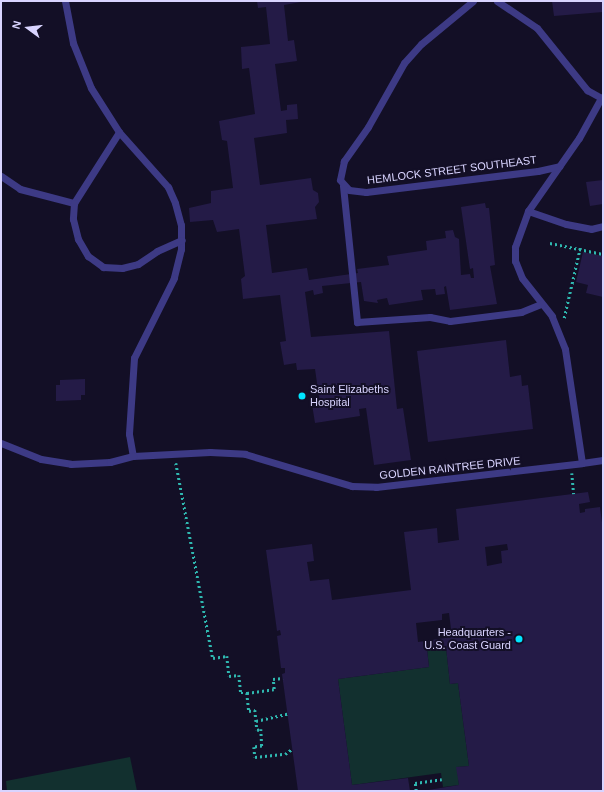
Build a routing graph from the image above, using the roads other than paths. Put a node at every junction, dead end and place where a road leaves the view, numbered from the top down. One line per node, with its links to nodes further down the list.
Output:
1 (65, 1): 5 (lane)
2 (473, 1): 8 (lane)
3 (497, 1): 4 (lane)
4 (602, 98): 6 (lane)
5 (119, 132): 9 (lane); 12 (lane)
6 (559, 166): 8 (lane, HEMLOCK STREET SOUTHEAST); 10 (lane)
7 (1, 176): 9 (lane)
8 (343, 186): 13 (lane)
9 (74, 203): 12 (lane)
10 (528, 211): 11 (lane); 13 (lane)
11 (603, 226)
12 (182, 240): 15 (lane)
13 (541, 304): 17 (lane)
14 (1, 443): 15 (lane, GOLDEN RAINTREE DRIVE)
15 (133, 456): 17 (lane, GOLDEN RAINTREE DRIVE)
16 (603, 460): 17 (lane, GOLDEN RAINTREE DRIVE)
17 (582, 463)

